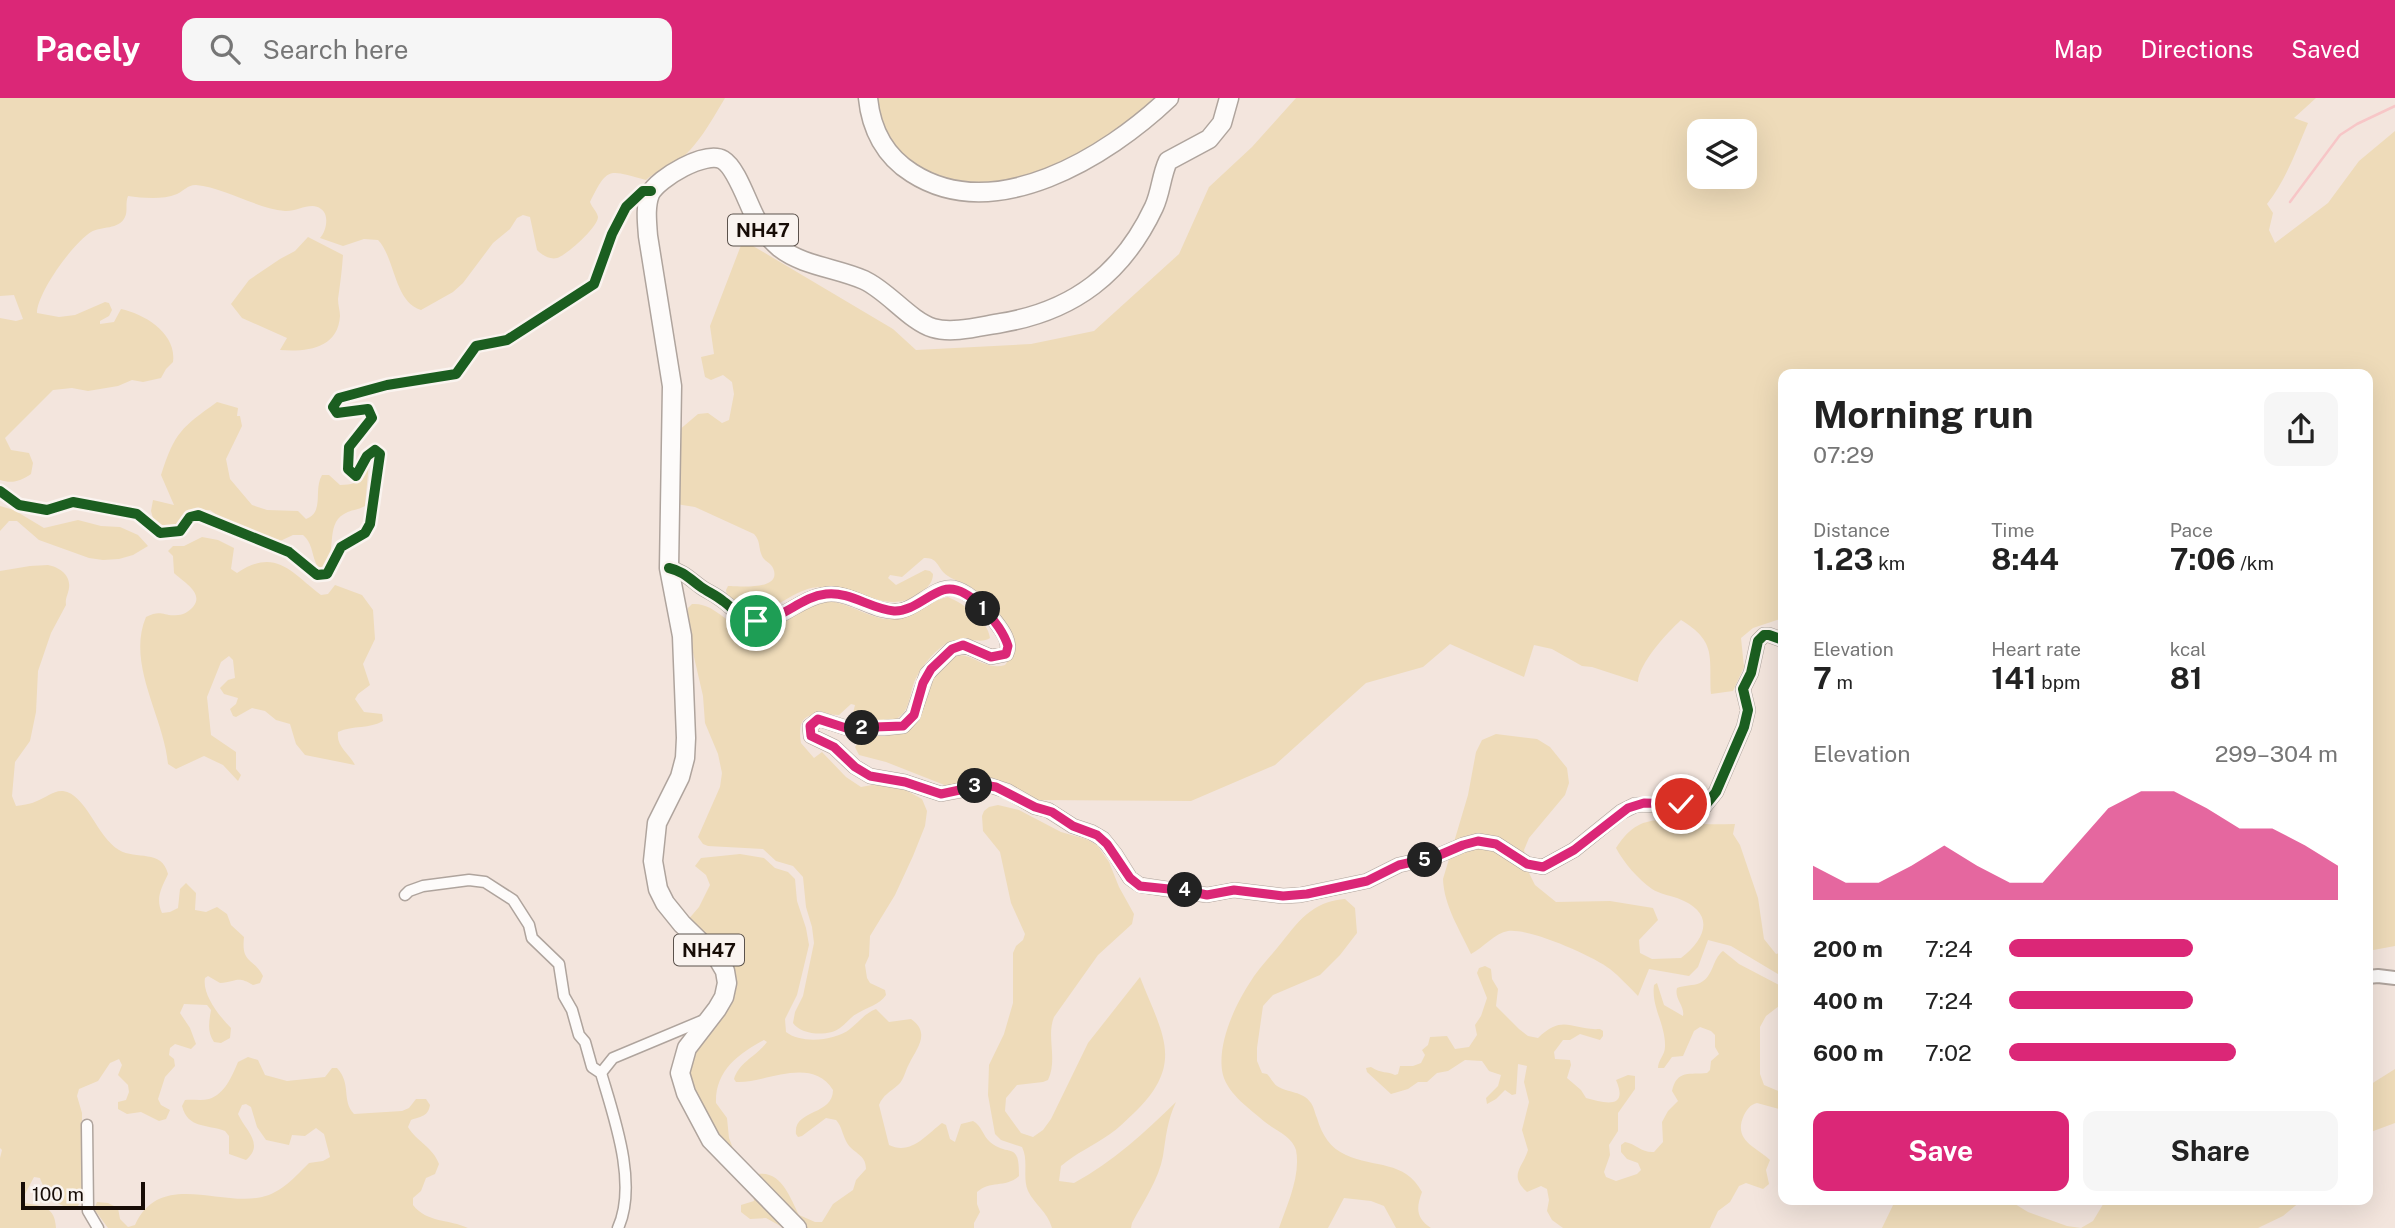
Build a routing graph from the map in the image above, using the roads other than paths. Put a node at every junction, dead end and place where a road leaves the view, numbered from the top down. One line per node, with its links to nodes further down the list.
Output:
1 (868, 98): 2 (highway)
2 (1169, 98)
3 (1229, 98): 4 (highway, NH47)
4 (651, 191): 5 (street); 6 (highway, NH47)
5 (0, 491)
6 (669, 568): 7 (street); 11 (highway, NH47)
7 (1778, 638)
8 (405, 895): 12 (street)
9 (2373, 976): 10 (street)
10 (2395, 978)
11 (710, 1020): 12 (street); 16 (highway, NH47)
12 (601, 1073): 15 (street)
13 (87, 1125): 14 (street)
14 (97, 1228)
15 (618, 1228)
16 (797, 1228)

